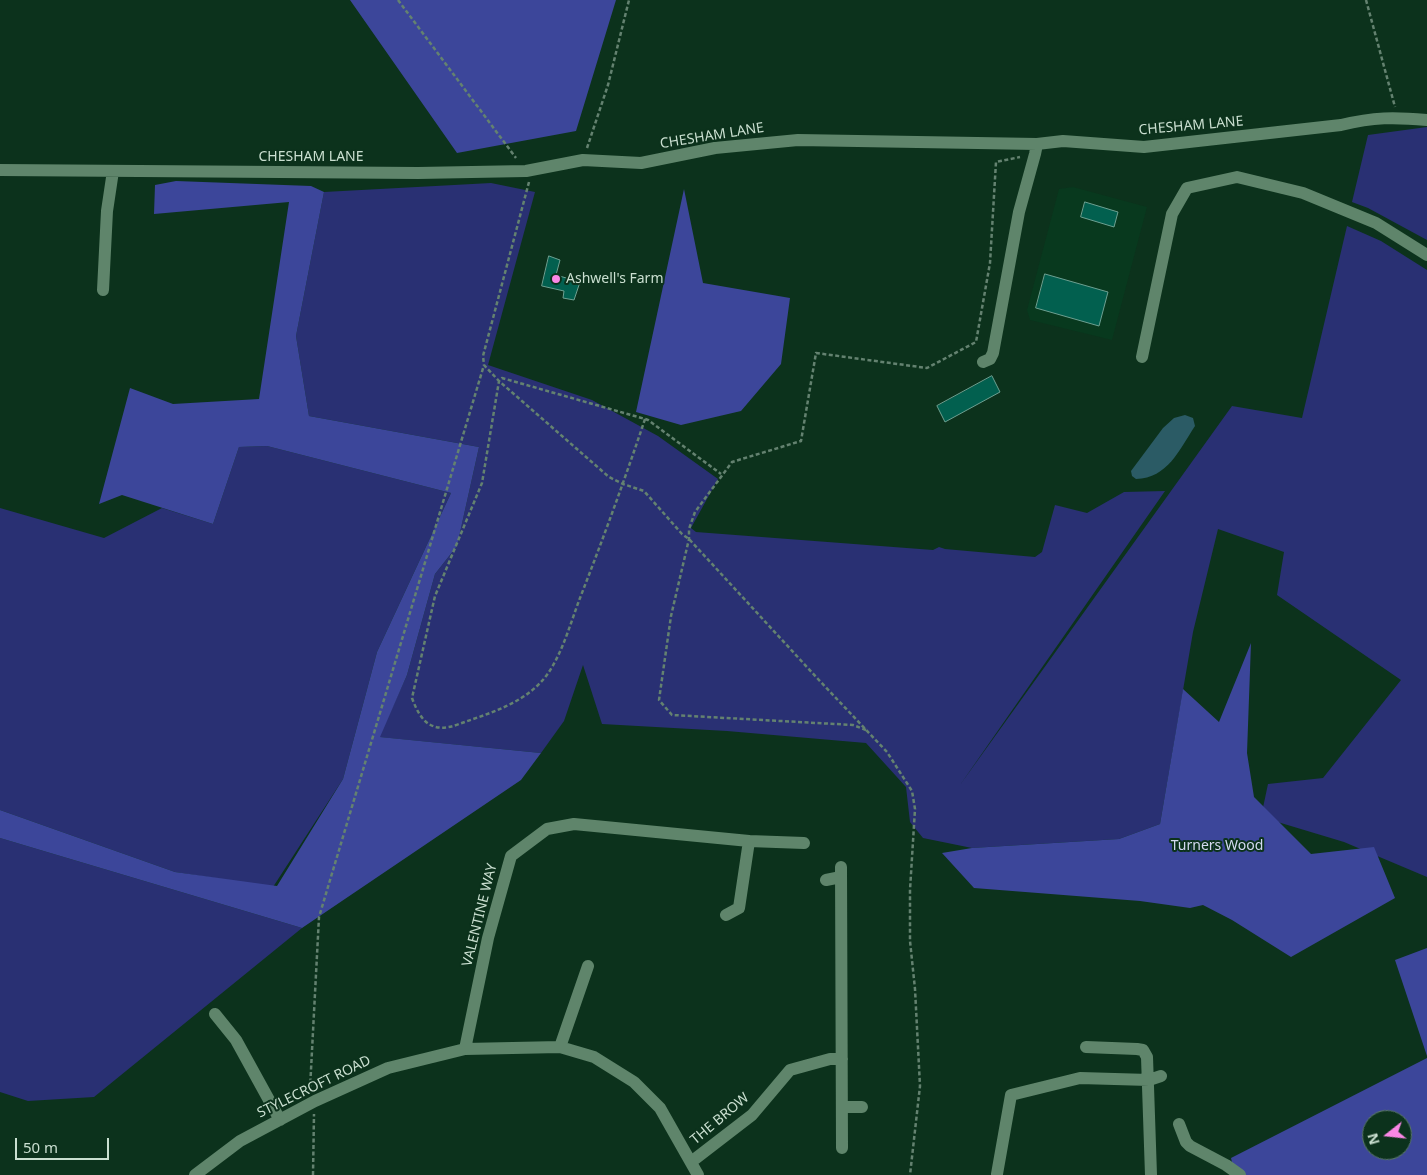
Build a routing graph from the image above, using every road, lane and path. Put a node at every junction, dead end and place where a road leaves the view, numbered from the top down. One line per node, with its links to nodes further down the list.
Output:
1 (398, 0): 10 (path)
2 (629, 0): 7 (path)
3 (1366, 0): 4 (path)
4 (1398, 118): 5 (street, CHESHAM LANE); 6 (street, CHESHAM LANE)
5 (1427, 120)
6 (1036, 149): 7 (street, CHESHAM LANE); 14 (street); 18 (path)
7 (583, 160): 10 (street, CHESHAM LANE)
8 (0, 170): 9 (street, CHESHAM LANE)
9 (112, 171): 10 (street, CHESHAM LANE); 12 (street)
10 (529, 171): 15 (path)
11 (1427, 255): 13 (street)
12 (103, 290)
13 (1142, 357)
14 (984, 362)
15 (484, 365): 16 (path); 34 (path)
16 (499, 382): 17 (path); 19 (path); 19 (path)
17 (645, 419): 18 (path); 19 (path)
18 (721, 474): 20 (path)
19 (623, 484): 20 (path)
20 (690, 539): 21 (path); 21 (path)
21 (867, 730): 46 (path)
22 (749, 840): 23 (street, VALENTINE WAY); 25 (street); 30 (street, VALENTINE WAY)
23 (804, 843)
24 (826, 880): 31 (street)
25 (726, 916)
26 (588, 966): 28 (street)
27 (215, 1014): 38 (street)
28 (560, 1047): 30 (street, STYLECROFT ROAD); 41 (street, STYLECROFT ROAD)
29 (1086, 1047): 33 (street)
30 (465, 1049): 38 (street, STYLECROFT ROAD)
31 (842, 1059): 35 (street); 41 (street, THE BROW)
32 (1161, 1076): 33 (street)
33 (1148, 1080): 42 (street); 47 (street)
34 (310, 1088)
35 (842, 1107): 36 (street); 40 (street)
36 (862, 1107)
37 (314, 1109): 44 (path)
38 (280, 1120): 43 (street, STYLECROFT ROAD)
39 (1179, 1124): 48 (street)
40 (842, 1148)
41 (692, 1162): 45 (street, STYLECROFT ROAD)
42 (997, 1174)
43 (195, 1175)
44 (313, 1175)
45 (698, 1175)
46 (910, 1175)
47 (1151, 1175)
48 (1240, 1175)

